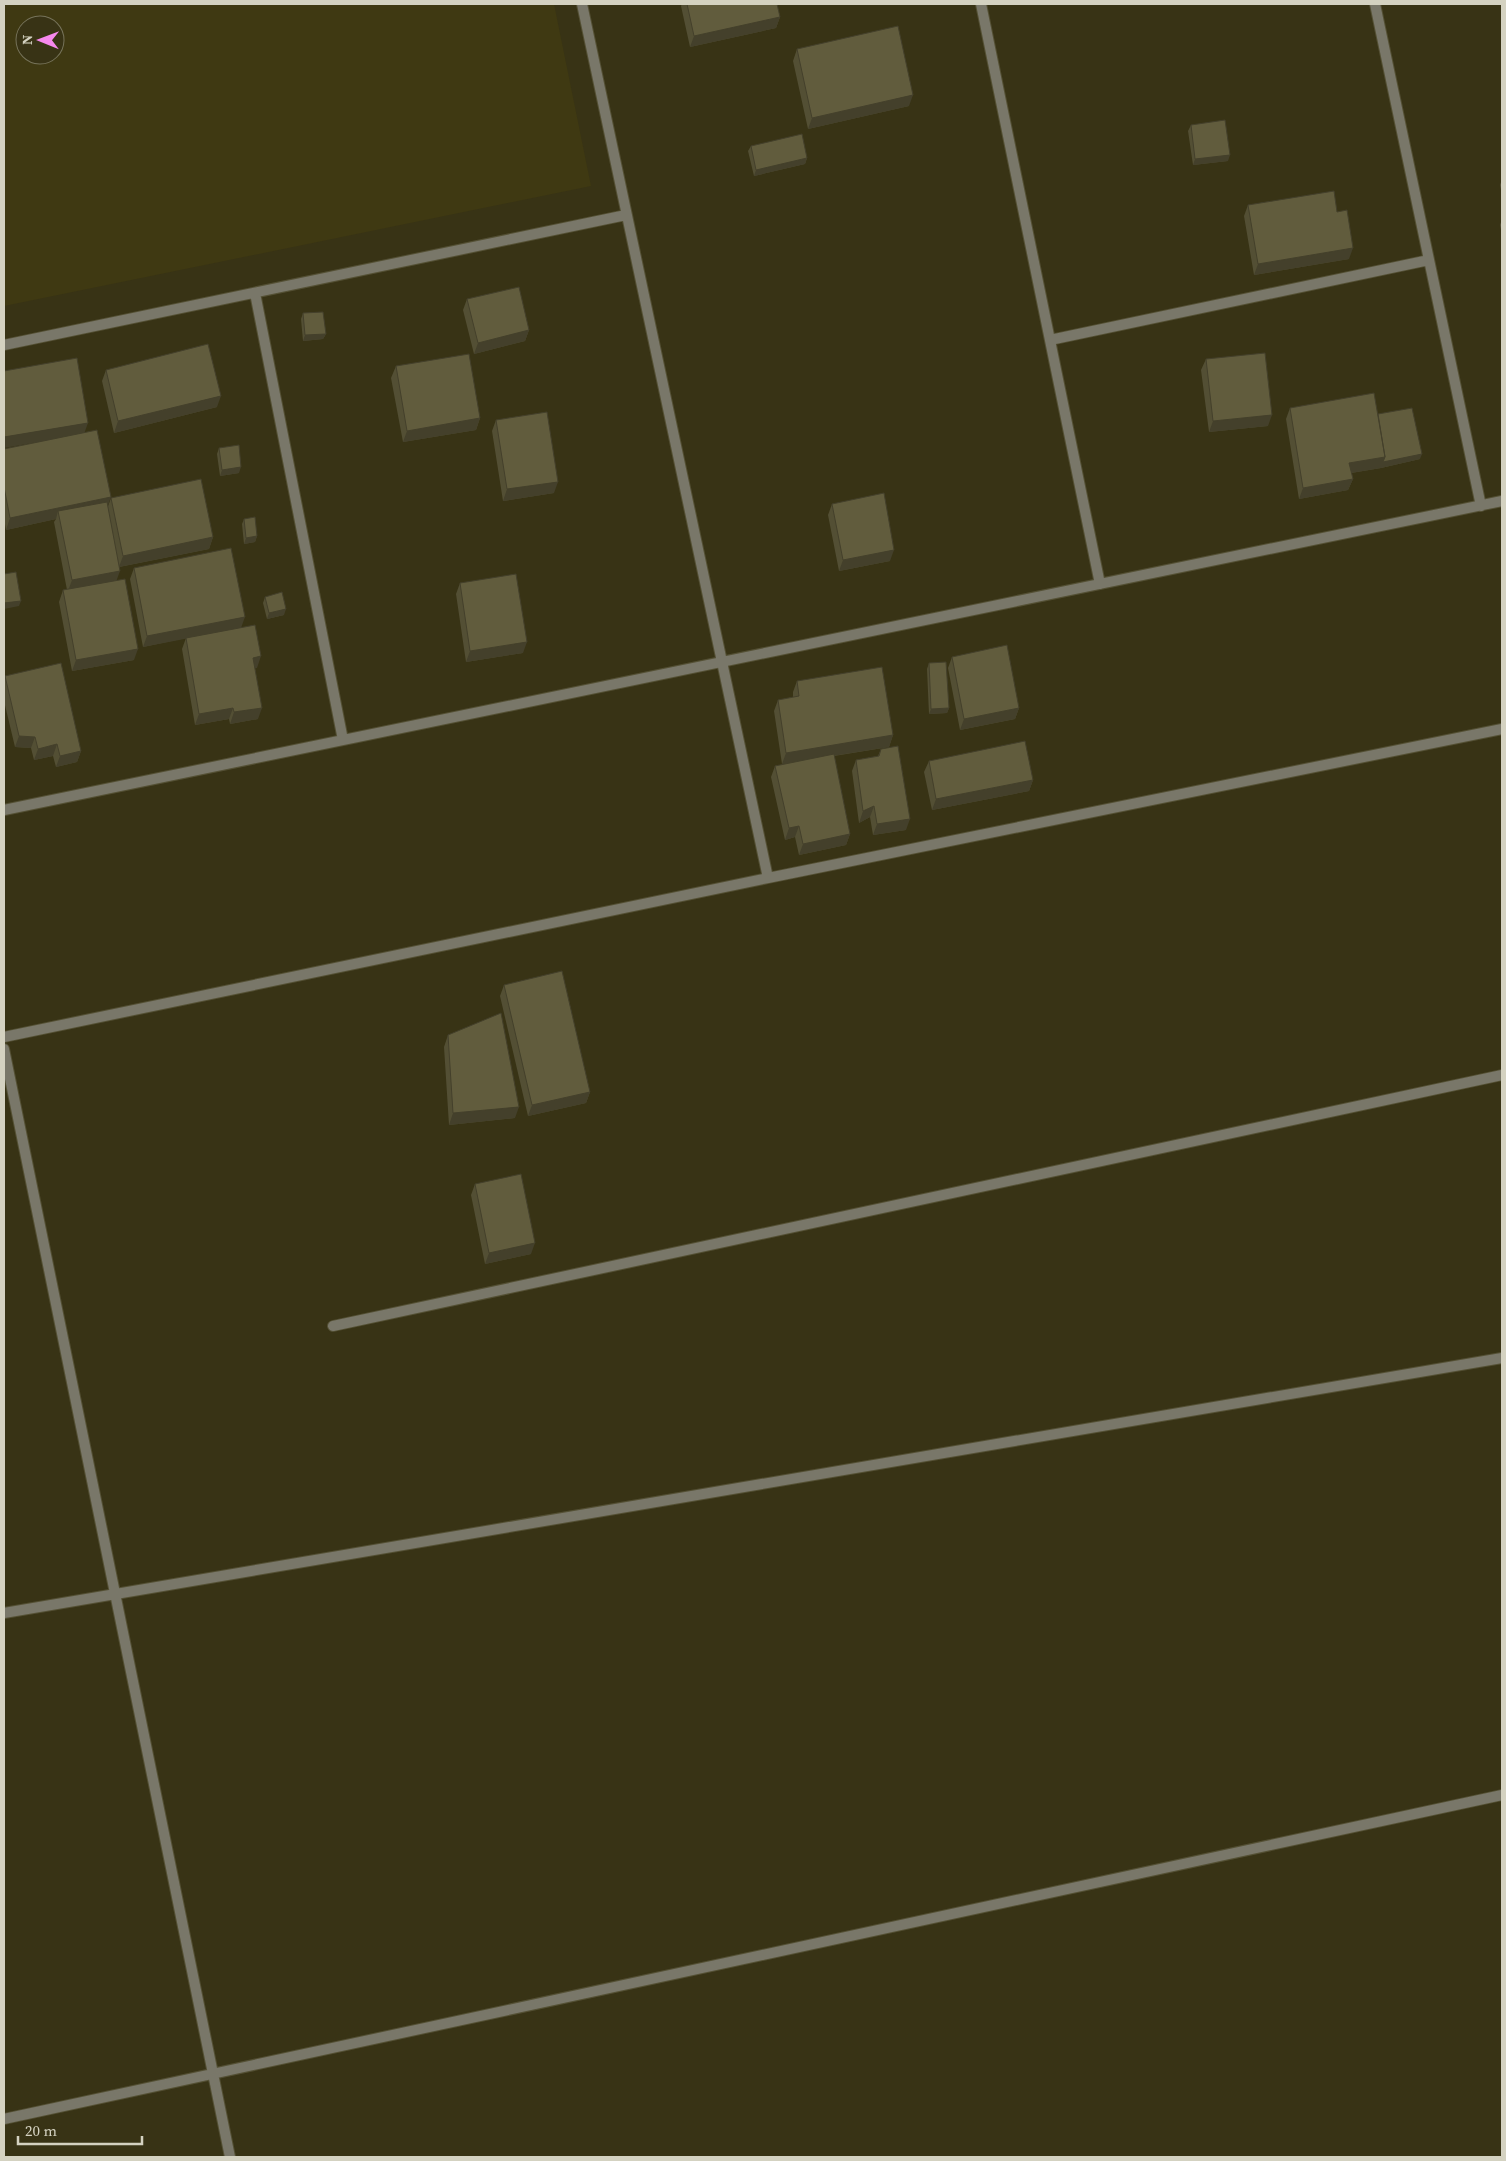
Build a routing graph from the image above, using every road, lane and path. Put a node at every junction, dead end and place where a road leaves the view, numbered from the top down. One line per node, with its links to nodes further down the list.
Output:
1 (582, 4): 4 (street)
2 (981, 4): 7 (street)
3 (1375, 4): 5 (street)
4 (626, 215): 6 (street); 12 (street)
5 (1429, 260): 7 (street); 10 (street)
6 (255, 293): 8 (street); 14 (street)
7 (1050, 340): 11 (street)
8 (4, 345)
9 (1502, 501): 10 (street)
10 (1481, 506): 11 (street)
11 (1100, 584): 12 (street)
12 (722, 662): 14 (street); 16 (street)
13 (1502, 729): 16 (street)
14 (342, 740): 15 (street)
15 (4, 810)
16 (768, 878): 17 (street)
17 (4, 1037)
18 (4, 1049): 22 (street)
19 (1502, 1075): 20 (street)
20 (333, 1326)
21 (1502, 1358): 22 (street)
22 (115, 1594): 23 (street); 25 (street)
23 (4, 1613)
24 (1502, 1795): 25 (street)
25 (213, 2074): 26 (street); 27 (street)
26 (4, 2118)
27 (230, 2157)

